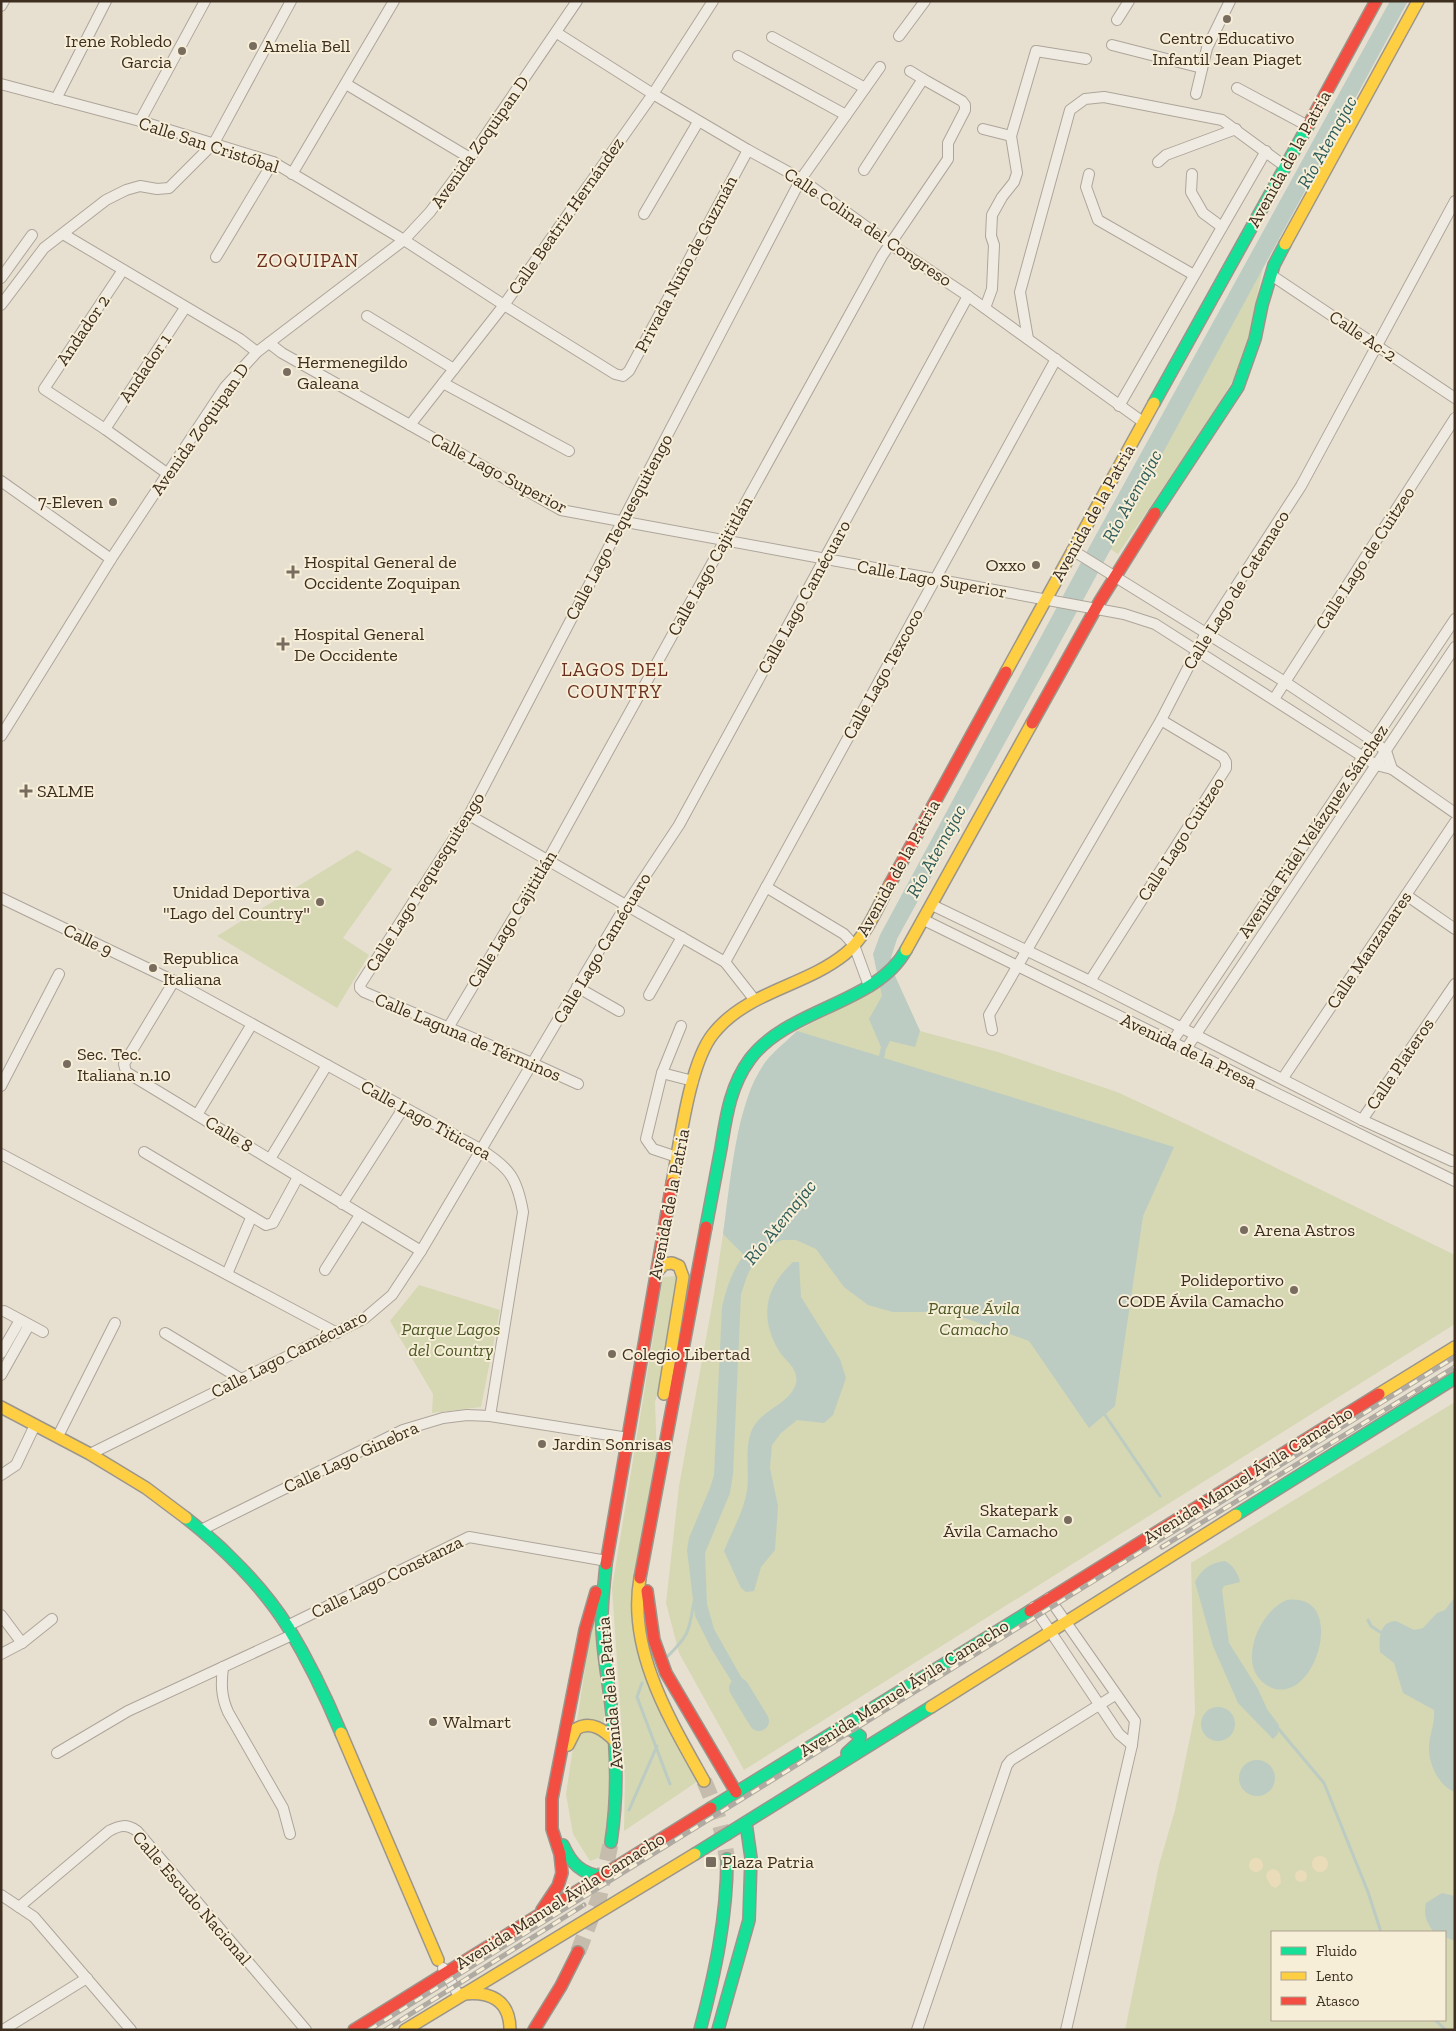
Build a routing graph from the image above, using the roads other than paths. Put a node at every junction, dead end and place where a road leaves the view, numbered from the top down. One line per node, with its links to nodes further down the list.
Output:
1 (4, 1): 13 (street)
2 (106, 1): 31 (street)
3 (205, 1): 33 (street)
4 (291, 1): 39 (street)
5 (394, 1): 26 (street)
6 (577, 1): 15 (street, Avenida Zoquipan D)
7 (713, 1): 29 (street, Calle Beatriz Hernández)
8 (925, 1): 16 (street)
9 (1129, 1): 14 (street)
10 (1230, 1): 22 (street)
11 (1376, 1): 35 (main road, Avenida de la Patria)
12 (1418, 1): 61 (main road, Avenida de la Patria)
13 (1, 6)
14 (1117, 20)
15 (556, 33): 29 (street, Calle Colina del Congreso); 42 (street, Avenida Zoquipan D)
16 (899, 36)
17 (772, 37): 27 (street)
18 (1112, 46): 22 (street)
19 (738, 56): 32 (street)
20 (1086, 59): 38 (street)
21 (880, 67): 27 (street, Calle Lago Tequesquitengo)
22 (1202, 68): 30 (street)
23 (910, 71): 24 (street)
24 (923, 79): 46 (street); 57 (street, Calle Lago Cajititlán)
25 (1, 84): 31 (street, Calle San Cristóbal)
26 (346, 84): 42 (street); 47 (street)
27 (865, 88): 32 (street, Calle Lago Tequesquitengo)
28 (1237, 88): 35 (street)
29 (653, 94): 34 (street, Calle Colina del Congreso); 65 (street, Calle Beatriz Hernández)
30 (1196, 94)
31 (56, 99): 33 (street, Calle San Cristóbal)
32 (846, 115): 50 (street, Calle Lago Tequesquitengo)
33 (140, 121): 39 (street, Calle San Cristóbal)
34 (698, 122): 40 (street, Calle Colina del Congreso); 52 (street)
35 (1308, 126): 45 (main road, Avenida de la Patria)
36 (983, 129): 38 (street)
37 (1236, 129): 41 (street); 44 (street); 69 (street)
38 (1012, 136): 67 (street)
39 (214, 143): 43 (street, Calle San Cristóbal); 54 (street)
40 (748, 150): 50 (street, Calle Colina del Congreso); 75 (street, Privada Nuño de Guzmán)
41 (1266, 151): 45 (street); 53 (street)
42 (470, 158): 56 (street, Avenida Zoquipan D)
43 (273, 162): 47 (street, Calle San Cristóbal); 58 (street)
44 (1158, 162)
45 (1286, 167): 80 (main road, Avenida de la Patria)
46 (864, 170)
47 (292, 174): 56 (street, Calle San Cristóbal)
48 (1089, 174): 60 (street)
49 (1192, 174): 53 (street)
50 (801, 178): 57 (street, Calle Colina del Congreso); 86 (street, Calle Lago Tequesquitengo)
51 (1455, 201): 71 (street, Calle Lago de Catemaco)
52 (644, 214)
53 (1222, 226): 60 (street)
54 (63, 234): 59 (street); 64 (street)
55 (32, 235): 62 (street)
56 (404, 240): 65 (street, Calle San Cristóbal); 70 (street, Avenida Zoquipan D)
57 (890, 244): 63 (street, Calle Colina del Congreso); 87 (street, Calle Lago Cajititlán)
58 (216, 257)
59 (123, 270): 66 (street); 82 (street, Andador 2)
60 (1194, 275): 78 (street)
61 (1271, 275): 71 (street, Calle Ac-2); 91 (main road, Avenida de la Patria)
62 (1, 278)
63 (968, 296): 67 (street, Calle Colina del Congreso); 90 (street, Calle Lago Camécuaro)
64 (1, 305)
65 (504, 306): 74 (street, Calle Beatriz Hernández); 75 (street, Calle San Cristóbal)
66 (185, 308): 72 (street); 82 (street, Andador 1)
67 (985, 308): 69 (street, Calle Colina del Congreso)
68 (368, 316): 74 (street)
69 (1028, 339): 73 (street, Calle Colina del Congreso)
70 (269, 343): 72 (street, Avenida Zoquipan D); 81 (street, Calle Lago Superior)
71 (1377, 346): 77 (street, Calle Ac-2); 96 (street, Calle Lago de Catemaco)
72 (257, 352): 84 (street, Avenida Zoquipan D)
73 (1056, 359): 78 (street, Calle Colina del Congreso); 92 (street, Calle Lago Texcoco)
74 (454, 369): 76 (street, Calle Beatriz Hernández)
75 (623, 376)
76 (443, 383): 81 (street, Calle Beatriz Hernández); 83 (street)
77 (1455, 398)
78 (1120, 406): 80 (street, Calle Colina del Congreso)
79 (1455, 418): 99 (street, Calle Lago de Cuitzeo)
80 (1143, 422): 88 (main road, Avenida de la Patria)
81 (410, 425): 86 (street, Calle Lago Superior)
82 (105, 429): 84 (street)
83 (569, 451)
84 (168, 474): 89 (street, Avenida Zoquipan D)
85 (1, 481): 89 (street)
86 (622, 522): 87 (street, Calle Lago Superior); 111 (street, Calle Lago Tequesquitengo)
87 (724, 541): 90 (street, Calle Lago Superior); 113 (street, Calle Lago Cajititlán)
88 (1076, 552): 91 (street); 93 (main road, Avenida de la Patria)
89 (111, 559): 104 (street, Avenida Zoquipan D)
90 (824, 559): 92 (street, Calle Lago Superior); 119 (street, Calle Lago Camécuaro)
91 (1111, 574): 94 (main road, Avenida de la Patria); 96 (street)
92 (934, 580): 93 (street, Calle Lago Superior); 116 (street, Calle Lago Texcoco)
93 (1049, 600): 94 (street, Calle Lago Superior); 124 (main road, Avenida de la Patria)
94 (1090, 608): 98 (street); 120 (main road, Avenida de la Patria)
95 (1455, 619): 100 (street, Avenida Fidel Velázquez Sánchez)
96 (1206, 633): 98 (street, Calle Lago de Catemaco); 99 (street)
97 (1455, 647): 101 (street, Avenida Fidel Velázquez Sánchez)
98 (1197, 649): 102 (street); 103 (street, Calle Lago de Catemaco)
99 (1285, 682): 102 (street, Calle Lago de Cuitzeo); 105 (street)
100 (1410, 686): 101 (street); 105 (street, Avenida Fidel Velázquez Sánchez)
101 (1423, 695): 106 (street, Avenida Fidel Velázquez Sánchez)
102 (1274, 699): 107 (street)
103 (1160, 720): 125 (street, Calle Lago de Catemaco); 131 (street, Calle Lago Cuitzeo)
104 (1, 736)
105 (1373, 741): 106 (street); 107 (street, Avenida Fidel Velázquez Sánchez)
106 (1386, 750): 108 (street, Avenida Fidel Velázquez Sánchez); 109 (street)
107 (1363, 756): 108 (street); 114 (street, Avenida Fidel Velázquez Sánchez)
108 (1376, 765): 109 (street); 115 (street, Avenida Fidel Velázquez Sánchez)
109 (1392, 769): 110 (street)
110 (1455, 813)
111 (469, 815): 113 (street); 134 (street, Calle Lago Tequesquitengo)
112 (1455, 822): 117 (street, Calle Manzanares)
113 (548, 860): 119 (street); 140 (street, Calle Lago Cajititlán)
114 (1292, 862): 115 (street); 141 (street, Avenida Fidel Velázquez Sánchez)
115 (1305, 871): 143 (street, Avenida Fidel Velázquez Sánchez)
116 (766, 887): 124 (street); 126 (street, Calle Lago Texcoco)
117 (1406, 895): 122 (street); 149 (street, Calle Manzanares)
118 (1, 898): 130 (street, Calle 9)
119 (626, 905): 123 (street); 133 (street, Calle Lago Camécuaro)
120 (932, 905): 121 (main road, Avenida de la Patria); 125 (street, Avenida de la Presa)
121 (924, 920): 127 (street, Avenida de la Presa); 129 (main road, Avenida de la Patria)
122 (1455, 929)
123 (682, 937): 126 (street); 135 (street)
124 (854, 945): 129 (street); 136 (main road, Avenida de la Patria)
125 (1026, 951): 127 (street, Calle Lago de Catemaco); 131 (street, Avenida de la Presa)
126 (725, 962): 136 (street)
127 (1018, 966): 142 (street, Calle Lago de Catemaco); 144 (street, Avenida de la Presa)
128 (59, 974): 152 (street)
129 (878, 980): 189 (main road, Avenida de la Patria)
130 (174, 981): 138 (street, Calle Lago Titicaca); 154 (street, Calle 8)
131 (1090, 981): 141 (street, Avenida de la Presa)
132 (1455, 984): 155 (street, Calle Plateros)
133 (577, 987): 137 (street); 146 (street, Calle Lago Camécuaro)
134 (360, 988): 140 (street, Calle Laguna de Términos)
135 (649, 995)
136 (754, 999): 150 (main road, Avenida de la Patria)
137 (619, 1011)
138 (252, 1024): 147 (street, Calle Lago Titicaca); 154 (street)
139 (681, 1026): 148 (street)
140 (448, 1028): 146 (street, Calle Laguna de Términos)
141 (1182, 1028): 143 (street, Avenida de la Presa); 144 (street, Avenida Fidel Velázquez Sánchez)
142 (992, 1030)
143 (1195, 1034): 145 (street, Avenida Fidel Velázquez Sánchez); 149 (street, Avenida de la Presa)
144 (1172, 1042): 145 (street, Avenida de la Presa)
145 (1186, 1049): 162 (street, Avenida de la Presa)
146 (532, 1062): 151 (street, Calle Laguna de Términos); 156 (street, Calle Lago Camécuaro)
147 (327, 1065): 153 (street, Calle Lago Titicaca); 160 (street)
148 (662, 1073): 150 (street); 159 (street)
149 (1283, 1078): 155 (street, Avenida de la Presa)
150 (693, 1081): 159 (main road, Avenida de la Patria)
151 (578, 1084)
152 (1, 1086)
153 (404, 1107): 156 (street, Calle Lago Titicaca); 165 (street)
154 (197, 1115): 160 (street, Calle 8)
155 (1362, 1120): 161 (street, Avenida de la Presa)
156 (480, 1149): 168 (street, Calle Lago Camécuaro); 184 (street, Calle Lago Titicaca)
157 (144, 1152): 167 (street)
158 (1, 1154): 170 (street)
159 (677, 1157): 171 (main road, Avenida de la Patria)
160 (270, 1159): 163 (street, Calle 8)
161 (1453, 1159): 162 (street)
162 (1442, 1175): 164 (street, Avenida de la Presa)
163 (298, 1177): 165 (street, Calle 8); 167 (street)
164 (1455, 1181)
165 (342, 1204): 166 (street, Calle 8)
166 (360, 1215): 168 (street, Calle 8); 169 (street)
167 (251, 1218): 170 (street)
168 (421, 1251): 176 (street, Calle Lago Camécuaro)
169 (325, 1270)
170 (227, 1274): 176 (street)
171 (655, 1274): 187 (main road, Avenida de la Patria); 189 (main road)
172 (4, 1312): 173 (street)
173 (24, 1323): 175 (street); 179 (street); 180 (street)
174 (115, 1323): 186 (street)
175 (43, 1332)
176 (336, 1332): 182 (street, Calle Lago Camécuaro)
177 (165, 1333): 182 (street)
178 (1455, 1347): 194 (main road, Avenida Manuel Ávila Camacho)
179 (1, 1353)
180 (1, 1375)
181 (1455, 1378): 198 (main road, Avenida Manuel Ávila Camacho)
182 (241, 1379): 188 (street, Calle Lago Camécuaro)
183 (1, 1406): 185 (main road)
184 (490, 1416): 187 (street, Calle Lago Ginebra); 191 (street, Calle Lago Ginebra)
185 (36, 1425): 186 (main road); 190 (street)
186 (58, 1436): 188 (main road)
187 (628, 1438): 193 (main road, Avenida de la Patria)
188 (90, 1454): 191 (main road)
189 (662, 1464): 192 (main road, Avenida de la Patria)
190 (1, 1475)
191 (201, 1530): 199 (main road)
192 (645, 1549): 210 (main road, Avenida de la Patria); 212 (main road)
193 (607, 1561): 199 (street, Calle Lago Constanza); 207 (main road, Avenida de la Patria); 220 (main road)
194 (1049, 1598): 195 (main road, Avenida Manuel Ávila Camacho); 198 (street)
195 (1034, 1607): 200 (street); 206 (main road, Avenida Manuel Ávila Camacho)
196 (1, 1615): 201 (street)
197 (52, 1619): 201 (street)
198 (1066, 1621): 200 (main road, Avenida Manuel Ávila Camacho); 204 (street)
199 (289, 1630): 203 (street, Calle Lago Constanza); 222 (main road)
200 (1050, 1631): 205 (street); 211 (main road, Avenida Manuel Ávila Camacho)
201 (22, 1643): 202 (street)
202 (1, 1654)
203 (224, 1667): 209 (street, Calle Lago Constanza); 214 (street)
204 (1115, 1695): 205 (street); 208 (street)
205 (1100, 1704): 208 (street); 235 (street)
206 (831, 1734): 211 (main road); 212 (main road, Avenida Manuel Ávila Camacho)
207 (615, 1742): 215 (main road, Avenida de la Patria); 217 (main road)
208 (1132, 1745): 236 (street)
209 (57, 1753)
210 (704, 1780)
211 (812, 1781): 213 (main road, Avenida Manuel Ávila Camacho)
212 (736, 1792): 217 (main road, Avenida Manuel Ávila Camacho)
213 (746, 1823): 225 (main road, Avenida Manuel Ávila Camacho); 234 (main road)
214 (290, 1834)
215 (611, 1842)
216 (727, 1859): 233 (main road)
217 (602, 1876): 220 (main road, Avenida Manuel Ávila Camacho)
218 (1, 1895): 219 (street)
219 (20, 1906): 224 (street); 228 (street, Calle Escudo Nacional)
220 (536, 1916): 223 (main road, Avenida Manuel Ávila Camacho)
221 (578, 1952): 232 (main road)
222 (438, 1960): 223 (street)
223 (445, 1972): 225 (street); 229 (main road, Avenida Manuel Ávila Camacho)
224 (87, 1978): 226 (street); 227 (street)
225 (459, 1996): 230 (main road, Avenida Manuel Ávila Camacho); 231 (main road)
226 (3, 2030)
227 (131, 2030)
228 (306, 2030)
229 (354, 2030)
230 (405, 2030)
231 (510, 2030)
232 (534, 2030)
233 (700, 2030)
234 (718, 2030)
235 (917, 2030)
236 (1066, 2030)

